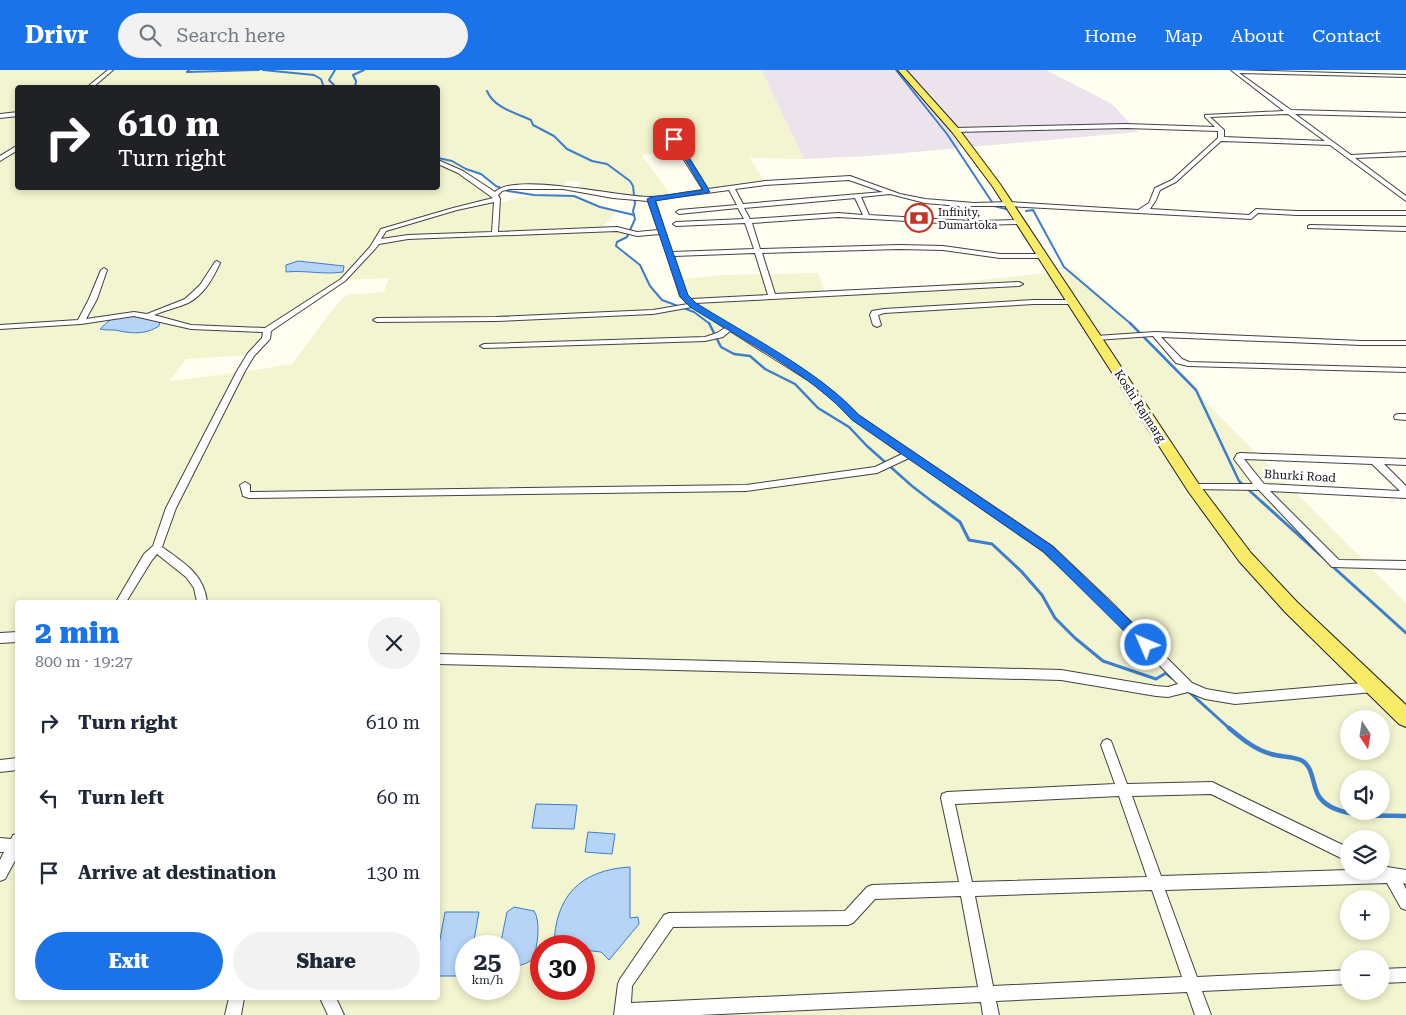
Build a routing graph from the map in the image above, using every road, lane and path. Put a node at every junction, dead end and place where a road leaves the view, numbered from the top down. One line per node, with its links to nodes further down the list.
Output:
1 (111, 70): 5 (street)
2 (902, 70): 11 (main road, Koshi Rajmarg)
3 (1234, 71): 4 (street); 6 (street)
4 (1406, 76)
5 (92, 85)
6 (1289, 112): 8 (street); 10 (street); 14 (street)
7 (15, 114): 9 (street)
8 (1406, 115)
9 (0, 116)
10 (1220, 128): 11 (street); 13 (street)
11 (955, 130): 30 (main road, Koshi Rajmarg)
12 (674, 139): 22 (street)
13 (1220, 139): 14 (street); 32 (street)
14 (1331, 143): 17 (street)
15 (15, 149): 18 (street)
16 (1405, 155): 17 (street)
17 (1349, 156): 28 (street)
18 (0, 158)
19 (440, 163): 23 (street)
20 (836, 178): 21 (street); 25 (street); 26 (street)
21 (732, 188): 22 (street); 31 (street)
22 (707, 192): 27 (street)
23 (500, 193): 27 (street); 43 (street); 44 (street)
24 (857, 195): 25 (street); 26 (street); 35 (street)
25 (898, 195): 29 (street)
26 (839, 197): 31 (street)
27 (651, 199): 42 (street)
28 (1406, 199)
29 (960, 204): 30 (street); 39 (street)
30 (1009, 204): 32 (street); 37 (main road, Koshi Rajmarg)
31 (741, 206): 33 (street); 36 (street)
32 (1144, 210): 34 (street)
33 (679, 212)
34 (1406, 213)
35 (867, 217): 36 (street); 39 (street)
36 (748, 221): 38 (street); 45 (street)
37 (1021, 222): 39 (street); 47 (main road, Koshi Rajmarg)
38 (676, 224)
39 (975, 224)
40 (1310, 227): 41 (street)
41 (1406, 229)
42 (662, 232): 43 (street); 46 (street)
43 (495, 234): 44 (street)
44 (376, 242): 61 (street)
45 (759, 251): 46 (street); 47 (street); 51 (street)
46 (670, 254): 54 (street)
47 (1043, 256): 53 (main road, Koshi Rajmarg)
48 (217, 263): 55 (street)
49 (104, 270): 57 (street)
50 (1019, 284): 52 (street)
51 (772, 297): 52 (street); 54 (street)
52 (910, 300): 53 (street); 58 (street)
53 (1073, 302): 63 (main road, Koshi Rajmarg)
54 (686, 305): 56 (street); 60 (street)
55 (148, 316): 57 (street); 61 (street)
56 (377, 320)
57 (81, 322): 59 (street)
58 (876, 325)
59 (0, 327)
60 (730, 328): 65 (street); 67 (street)
61 (267, 330): 74 (street)
62 (1152, 334): 63 (street); 64 (street); 66 (street)
63 (1096, 338): 72 (main road, Koshi Rajmarg)
64 (1406, 343)
65 (484, 346)
66 (1406, 370)
67 (908, 455): 70 (street); 81 (street)
68 (1374, 460): 69 (street); 71 (street); 73 (street)
69 (1406, 462)
70 (245, 485)
71 (1257, 486): 72 (street, Bhurki Road); 73 (street, Bhurki Road); 75 (street)
72 (1193, 487): 82 (main road, Koshi Rajmarg)
73 (1406, 494)
74 (157, 548): 76 (street); 77 (street)
75 (1406, 565)
76 (122, 600)
77 (202, 600)
78 (15, 637): 79 (street)
79 (0, 638)
80 (440, 659): 81 (street)
81 (1183, 687): 82 (street)
82 (1374, 687): 83 (main road, Koshi Rajmarg)
83 (1406, 718)
84 (1107, 745): 87 (street)
85 (15, 764): 86 (street)
86 (0, 766)
87 (1123, 790): 91 (street); 97 (street); 98 (street)
88 (15, 842): 90 (street)
89 (15, 844): 92 (street)
90 (0, 845)
91 (1340, 851)
92 (0, 874)
93 (1390, 875): 95 (street)
94 (1340, 876): 97 (street)
95 (1406, 877)
96 (1390, 880): 99 (street)
97 (1156, 884): 98 (street); 103 (street)
98 (967, 889): 104 (street); 107 (street)
99 (1406, 903)
100 (1406, 975): 101 (street)
101 (1390, 976)
102 (1340, 977): 103 (street)
103 (1192, 984): 104 (street); 111 (street)
104 (987, 994): 107 (street); 110 (street)
105 (237, 1000): 108 (street)
106 (329, 1000): 109 (street)
107 (622, 1013)
108 (233, 1015)
109 (336, 1015)
110 (991, 1015)
111 (1203, 1015)

